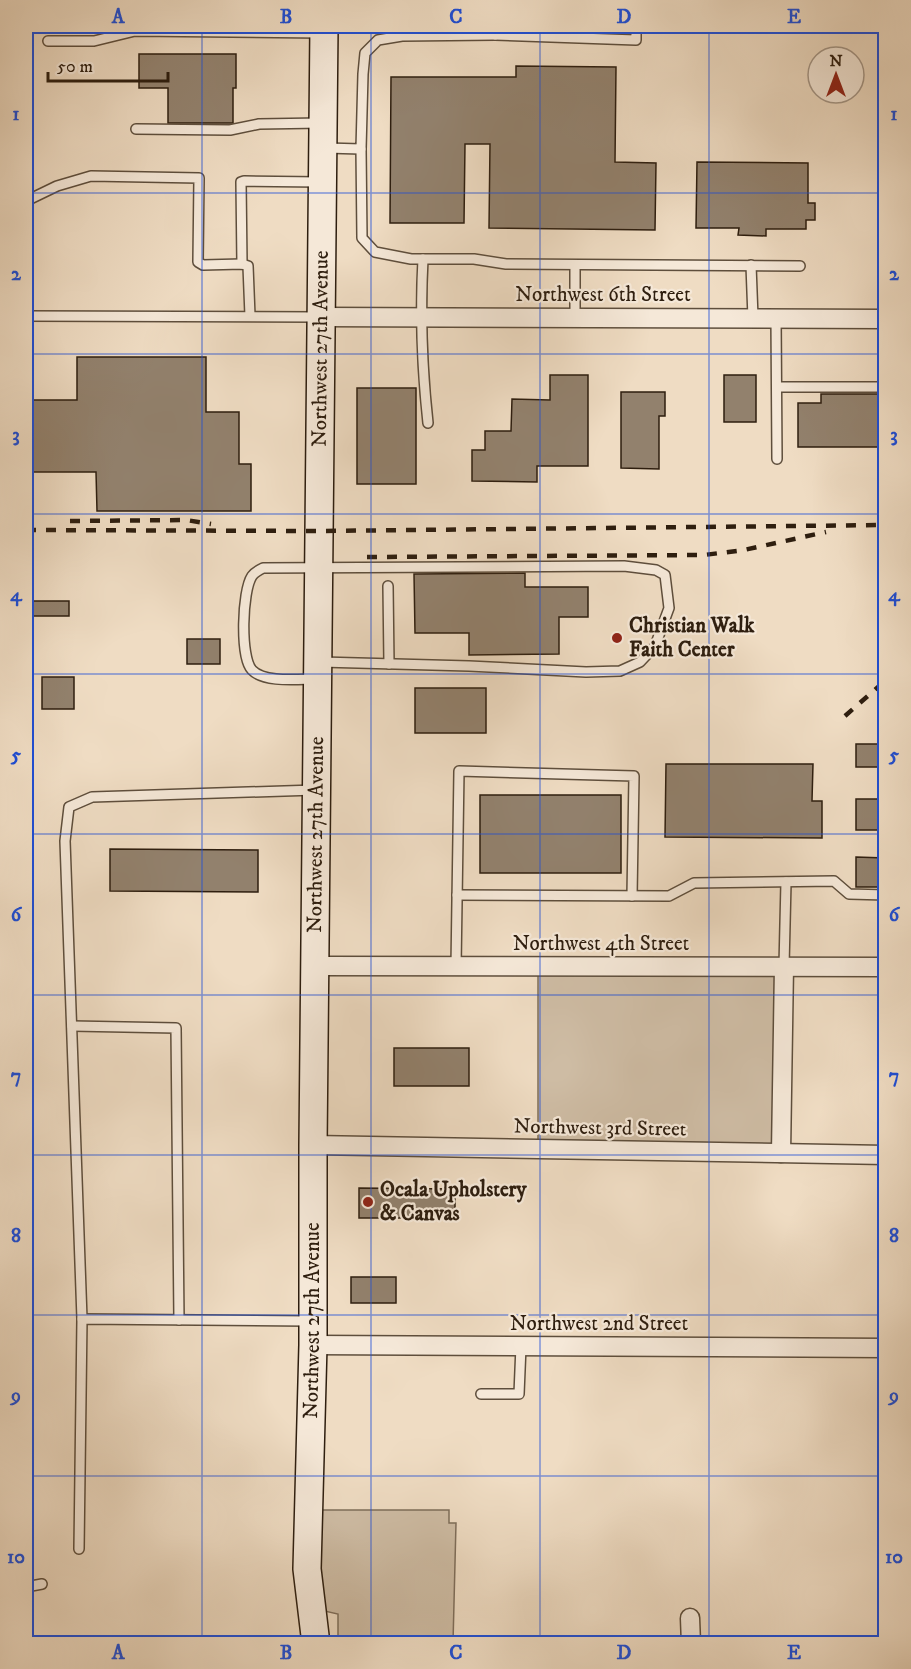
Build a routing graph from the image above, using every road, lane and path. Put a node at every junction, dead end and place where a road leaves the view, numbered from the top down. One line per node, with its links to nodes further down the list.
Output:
1 (636, 26): 3 (lane)
2 (324, 29): 4 (lane); 6 (main road, Northwest 27th Avenue)
3 (495, 30): 7 (lane)
4 (48, 41)
5 (136, 129): 6 (lane)
6 (323, 136): 7 (lane); 8 (main road, Northwest 27th Avenue)
7 (361, 149): 10 (lane)
8 (322, 182): 11 (lane); 17 (main road, Northwest 27th Avenue)
9 (26, 201): 11 (lane)
10 (423, 259): 12 (lane); 18 (lane)
11 (242, 264): 16 (lane)
12 (575, 266): 13 (lane); 19 (lane)
13 (752, 266): 14 (lane); 20 (lane)
14 (800, 266)
15 (26, 316): 16 (lane)
16 (250, 316): 17 (lane)
17 (321, 317): 18 (street, Northwest 6th Street); 27 (main road, Northwest 27th Avenue)
18 (420, 317): 19 (street, Northwest 6th Street); 25 (lane)
19 (575, 317): 20 (street, Northwest 6th Street)
20 (753, 318): 21 (street, Northwest 6th Street)
21 (776, 318): 22 (street, Northwest 6th Street); 23 (lane)
22 (885, 319)
23 (777, 387): 24 (lane); 26 (lane)
24 (885, 387)
25 (428, 423)
26 (777, 459)
27 (318, 568): 29 (lane); 30 (main road, Northwest 27th Avenue); 30 (lane)
28 (388, 586): 29 (lane)
29 (389, 664): 30 (lane)
30 (318, 670): 31 (main road, Northwest 27th Avenue)
31 (317, 790): 36 (main road, Northwest 27th Avenue); 40 (lane)
32 (786, 882): 34 (lane); 35 (lane); 38 (lane)
33 (457, 895): 35 (lane); 35 (lane); 37 (lane)
34 (885, 895)
35 (632, 896)
36 (316, 966): 37 (street, Northwest 4th Street); 41 (main road, Northwest 27th Avenue)
37 (456, 966): 38 (street, Northwest 4th Street)
38 (784, 966): 39 (street, Northwest 4th Street); 42 (street)
39 (885, 967)
40 (72, 1026): 44 (lane); 45 (lane)
41 (313, 1145): 42 (street, Northwest 3rd Street); 46 (main road, Northwest 27th Avenue)
42 (781, 1153): 43 (street, Northwest 3rd Street)
43 (885, 1155)
44 (82, 1319): 45 (lane); 50 (lane)
45 (179, 1320): 46 (lane)
46 (313, 1333): 47 (street, Northwest 2nd Street); 51 (main road, Northwest 27th Avenue)
47 (521, 1346): 48 (street, Northwest 2nd Street); 49 (lane)
48 (885, 1348)
49 (481, 1394)
50 (79, 1549)
51 (307, 1569): 55 (main road); 56 (main road, Northwest 27th Avenue)
52 (42, 1584): 53 (lane)
53 (26, 1587)
54 (690, 1618): 57 (street)
55 (296, 1644)
56 (316, 1644)
57 (691, 1644)

